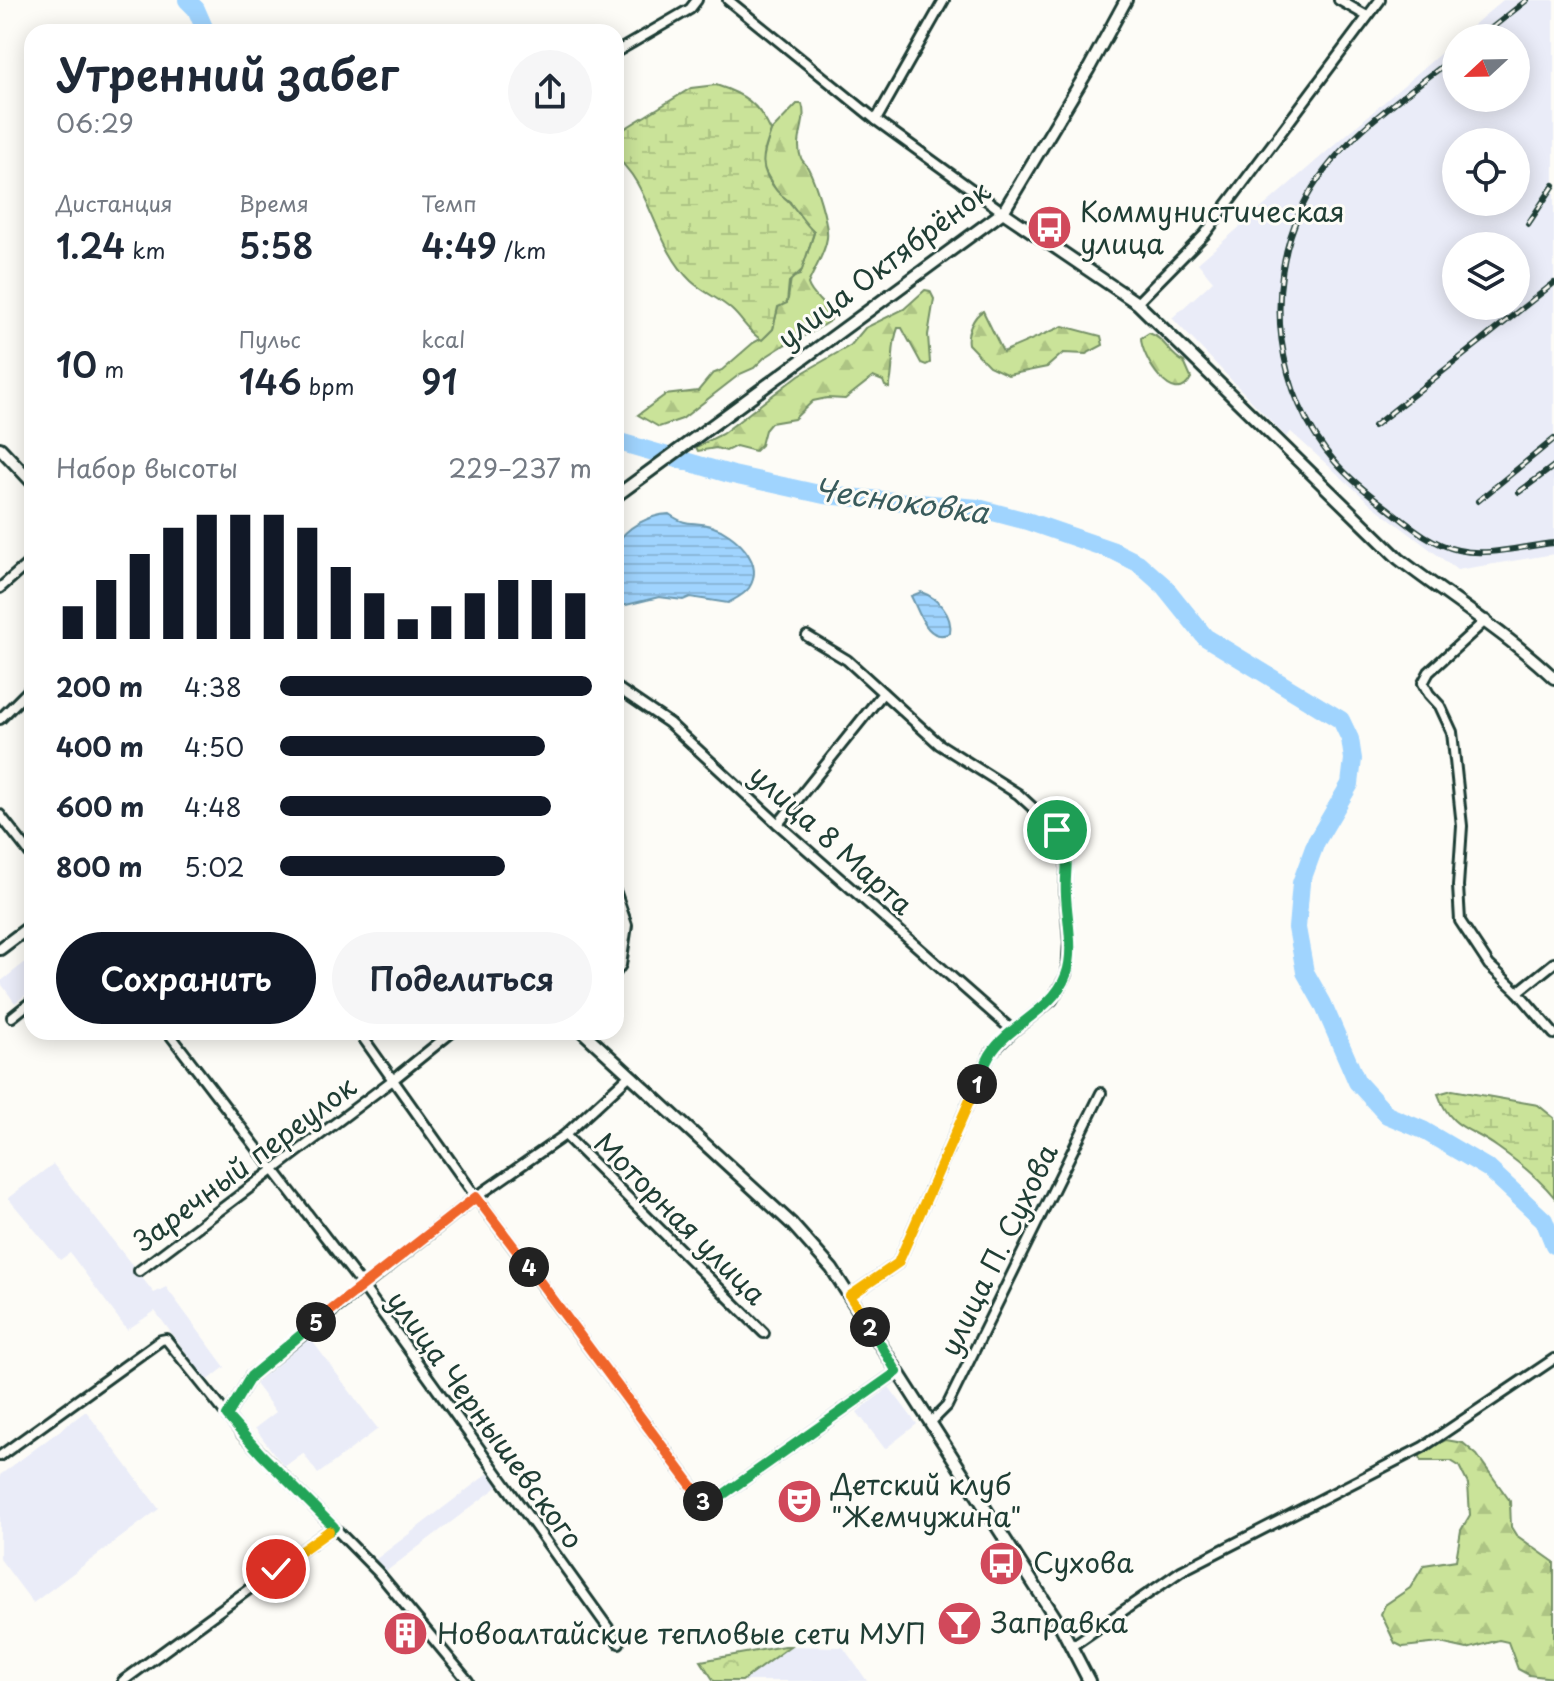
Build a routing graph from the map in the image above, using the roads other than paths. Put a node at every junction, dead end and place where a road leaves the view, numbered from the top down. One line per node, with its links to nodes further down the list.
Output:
1 (697, 0): 8 (street)
2 (728, 0): 9 (street)
3 (944, 0): 9 (street)
4 (1126, 0): 10 (street, улица Октябрёнок)
5 (1339, 0): 7 (street)
6 (1380, 0): 7 (street)
7 (1367, 16): 11 (street)
8 (624, 47)
9 (876, 120): 10 (street)
10 (1003, 212): 11 (street); 14 (street, улица Октябрёнок)
11 (1137, 303): 17 (street)
12 (0, 448): 13 (street)
13 (24, 474)
14 (624, 490)
15 (24, 567): 16 (street)
16 (0, 588)
17 (1486, 620): 19 (street); 32 (street)
18 (807, 636): 21 (street)
19 (1554, 678)
20 (624, 692): 25 (street, улица 8 Марта)
21 (883, 693): 25 (street); 35 (street)
22 (24, 695): 23 (street)
23 (0, 719)
24 (0, 815): 26 (street)
25 (778, 824): 35 (street, улица 8 Марта)
26 (24, 846)
27 (624, 916): 29 (street)
28 (24, 931): 30 (street)
29 (624, 945)
30 (0, 949)
31 (1554, 963): 32 (street)
32 (1518, 992): 36 (street)
33 (24, 1007): 34 (street)
34 (12, 1017)
35 (1013, 1031): 49 (street)
36 (1554, 1034)
37 (174, 1040): 45 (street, улица Чернышевского)
38 (365, 1040): 42 (street)
39 (442, 1040): 42 (street, Заречный переулок)
40 (592, 1040): 41 (street)
41 (630, 1075): 44 (street); 49 (street)
42 (394, 1079): 45 (street, Заречный переулок); 46 (street)
43 (1101, 1093): 54 (street, улица П. Сухова)
44 (565, 1135): 46 (street); 50 (street, Моторная улица)
45 (272, 1170): 47 (street, Заречный переулок); 48 (street, улица Чернышевского)
46 (476, 1197): 48 (street); 52 (street)
47 (139, 1271)
48 (362, 1285): 53 (street); 57 (street, улица Чернышевского)
49 (850, 1296): 52 (street)
50 (764, 1333)
51 (1554, 1359): 58 (street)
52 (897, 1372): 54 (street)
53 (227, 1416): 55 (street); 56 (street)
54 (931, 1422): 58 (street)
55 (0, 1456)
56 (334, 1527): 59 (street); 60 (street)
57 (619, 1643)
58 (1072, 1646): 61 (street)
59 (123, 1681)
60 (468, 1681)
61 (1089, 1681)

